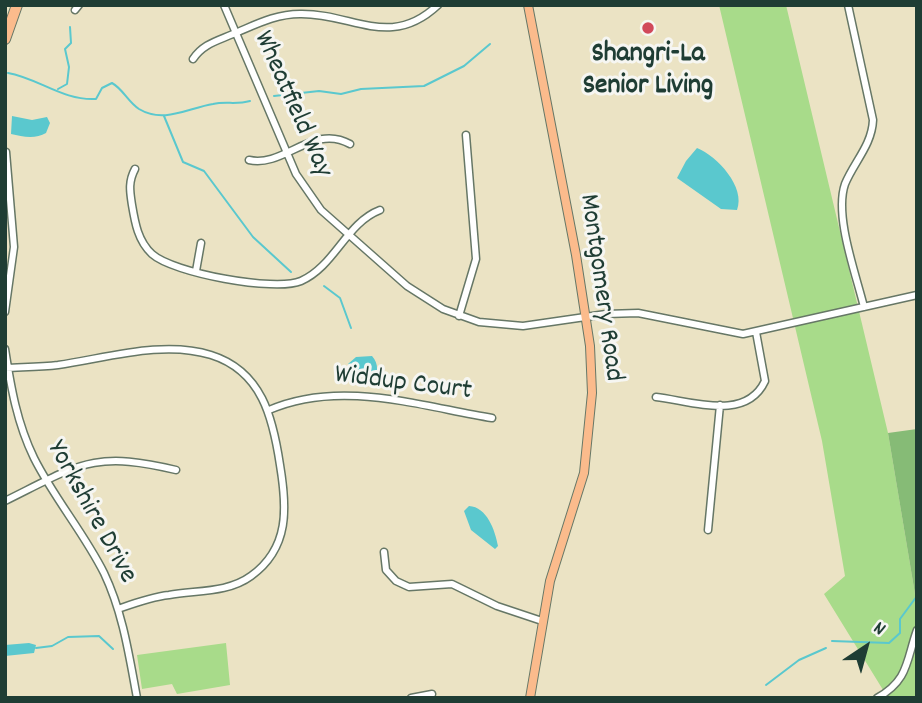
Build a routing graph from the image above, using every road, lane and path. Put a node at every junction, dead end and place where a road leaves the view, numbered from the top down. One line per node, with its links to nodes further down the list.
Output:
1 (17, 5): 7 (highway)
2 (225, 5): 6 (street, Wheatfield Way)
3 (438, 5): 6 (street)
4 (528, 5): 23 (main road, Montgomery Road)
5 (848, 5): 20 (street)
6 (236, 33): 8 (street); 12 (street, Wheatfield Way)
7 (5, 39)
8 (193, 59)
9 (466, 135): 22 (street)
10 (350, 144): 12 (street)
11 (6, 152): 21 (street)
12 (286, 152): 13 (street); 16 (street, Wheatfield Way)
13 (249, 160)
14 (135, 169): 18 (street)
15 (380, 211): 16 (street)
16 (349, 235): 18 (street); 22 (street, Wheatfield Way)
17 (201, 243): 18 (street)
18 (196, 271)
19 (917, 295): 20 (street, Wheatfield Way)
20 (864, 307): 24 (street, Wheatfield Way)
21 (5, 312)
22 (459, 316): 23 (street, Wheatfield Way)
23 (585, 317): 24 (street, Wheatfield Way); 37 (main road, Montgomery Road)
24 (757, 332): 28 (street)
25 (5, 349): 26 (street, Yorkshire Drive)
26 (7, 368): 29 (street); 32 (street, Yorkshire Drive)
27 (656, 397): 28 (street)
28 (720, 405): 34 (street)
29 (269, 410): 30 (street, Widdup Court); 36 (street)
30 (492, 418)
31 (176, 470): 32 (street)
32 (47, 480): 33 (street); 36 (street, Yorkshire Drive)
33 (5, 501)
34 (708, 530)
35 (384, 552): 37 (street)
36 (118, 609): 40 (street, Yorkshire Drive)
37 (542, 621): 42 (main road, Montgomery Road)
38 (917, 630): 43 (street)
39 (432, 694): 41 (street)
40 (137, 698)
41 (411, 698)
42 (530, 698)
43 (877, 698)

